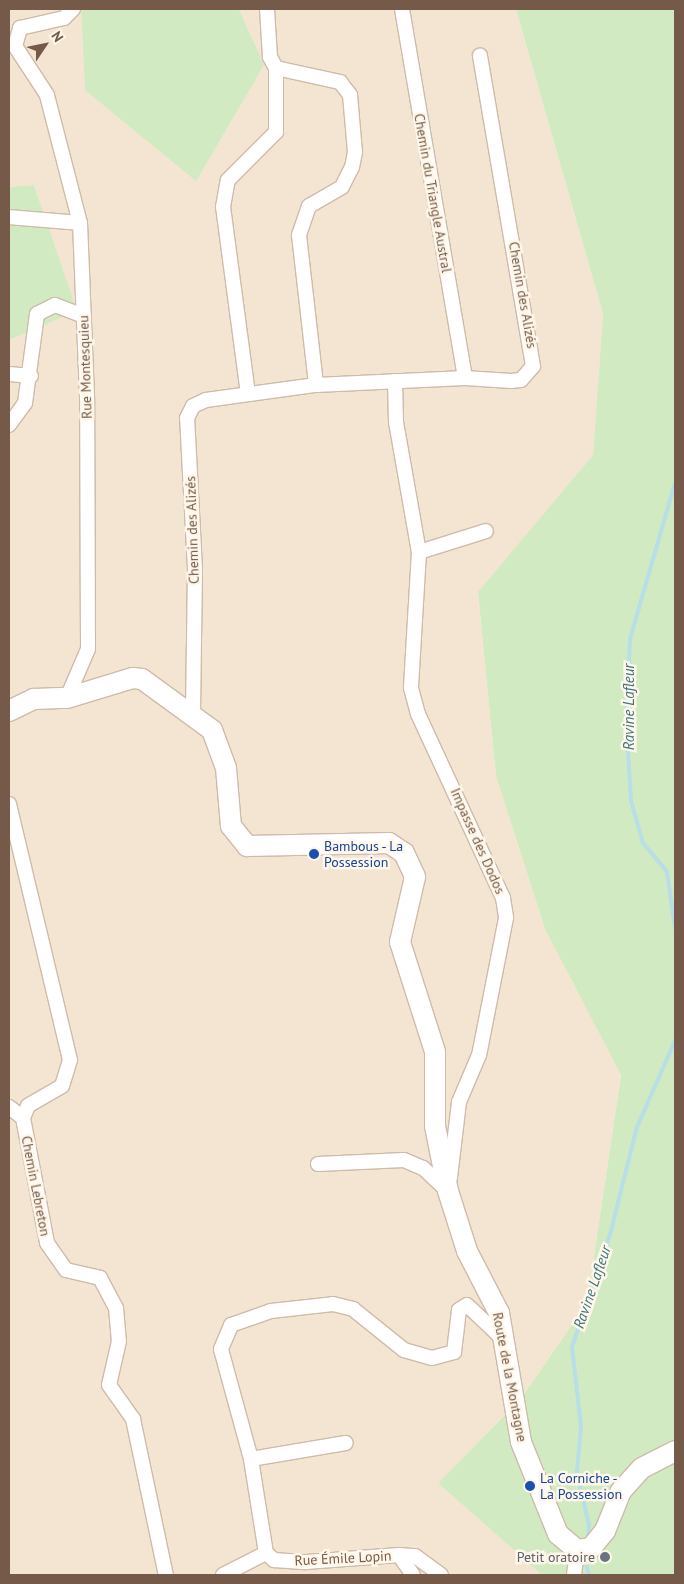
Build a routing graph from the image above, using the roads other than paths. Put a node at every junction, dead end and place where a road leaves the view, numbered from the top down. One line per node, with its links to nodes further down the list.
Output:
1 (73, 9): 4 (street)
2 (267, 9): 6 (street)
3 (402, 9): 12 (street, Chemin du Triangle Austral)
4 (13, 37): 8 (street, Rue Montesquieu)
5 (480, 55): 12 (street, Chemin des Alizés)
6 (276, 68): 14 (street); 15 (street)
7 (9, 217): 8 (street)
8 (80, 223): 9 (street, Rue Montesquieu)
9 (83, 316): 11 (street); 19 (street, Rue Montesquieu)
10 (9, 374): 11 (street)
11 (31, 376): 16 (street)
12 (465, 378): 13 (street, Chemin des Alizés)
13 (395, 381): 14 (street, Chemin des Alizés); 18 (street, Impasse des Dodos)
14 (316, 385): 15 (street, Chemin des Alizés)
15 (248, 394): 21 (street, Chemin des Alizés)
16 (9, 425)
17 (486, 531): 18 (street)
18 (420, 552): 26 (street, Impasse des Dodos)
19 (67, 698): 20 (main road, Route de la Montagne); 21 (main road, Route de la Montagne)
20 (9, 711)
21 (193, 712): 26 (main road, Route de la Montagne)
22 (9, 804): 24 (street, Chemin Lebreton)
23 (9, 1107): 24 (street)
24 (23, 1118): 34 (street, Chemin Lebreton)
25 (318, 1164): 26 (street)
26 (448, 1191): 27 (main road, Route de la Montagne)
27 (505, 1342): 30 (street); 31 (main road, Route de la Montagne)
28 (346, 1443): 30 (street)
29 (675, 1451): 31 (main road)
30 (251, 1458): 32 (street)
31 (577, 1550): 38 (street)
32 (266, 1553): 33 (street, Rue Émile Lopin); 35 (street)
33 (399, 1555): 36 (street, Rue Émile Lopin); 37 (street)
34 (166, 1575)
35 (223, 1575)
36 (412, 1575)
37 (442, 1575)
38 (574, 1575)

